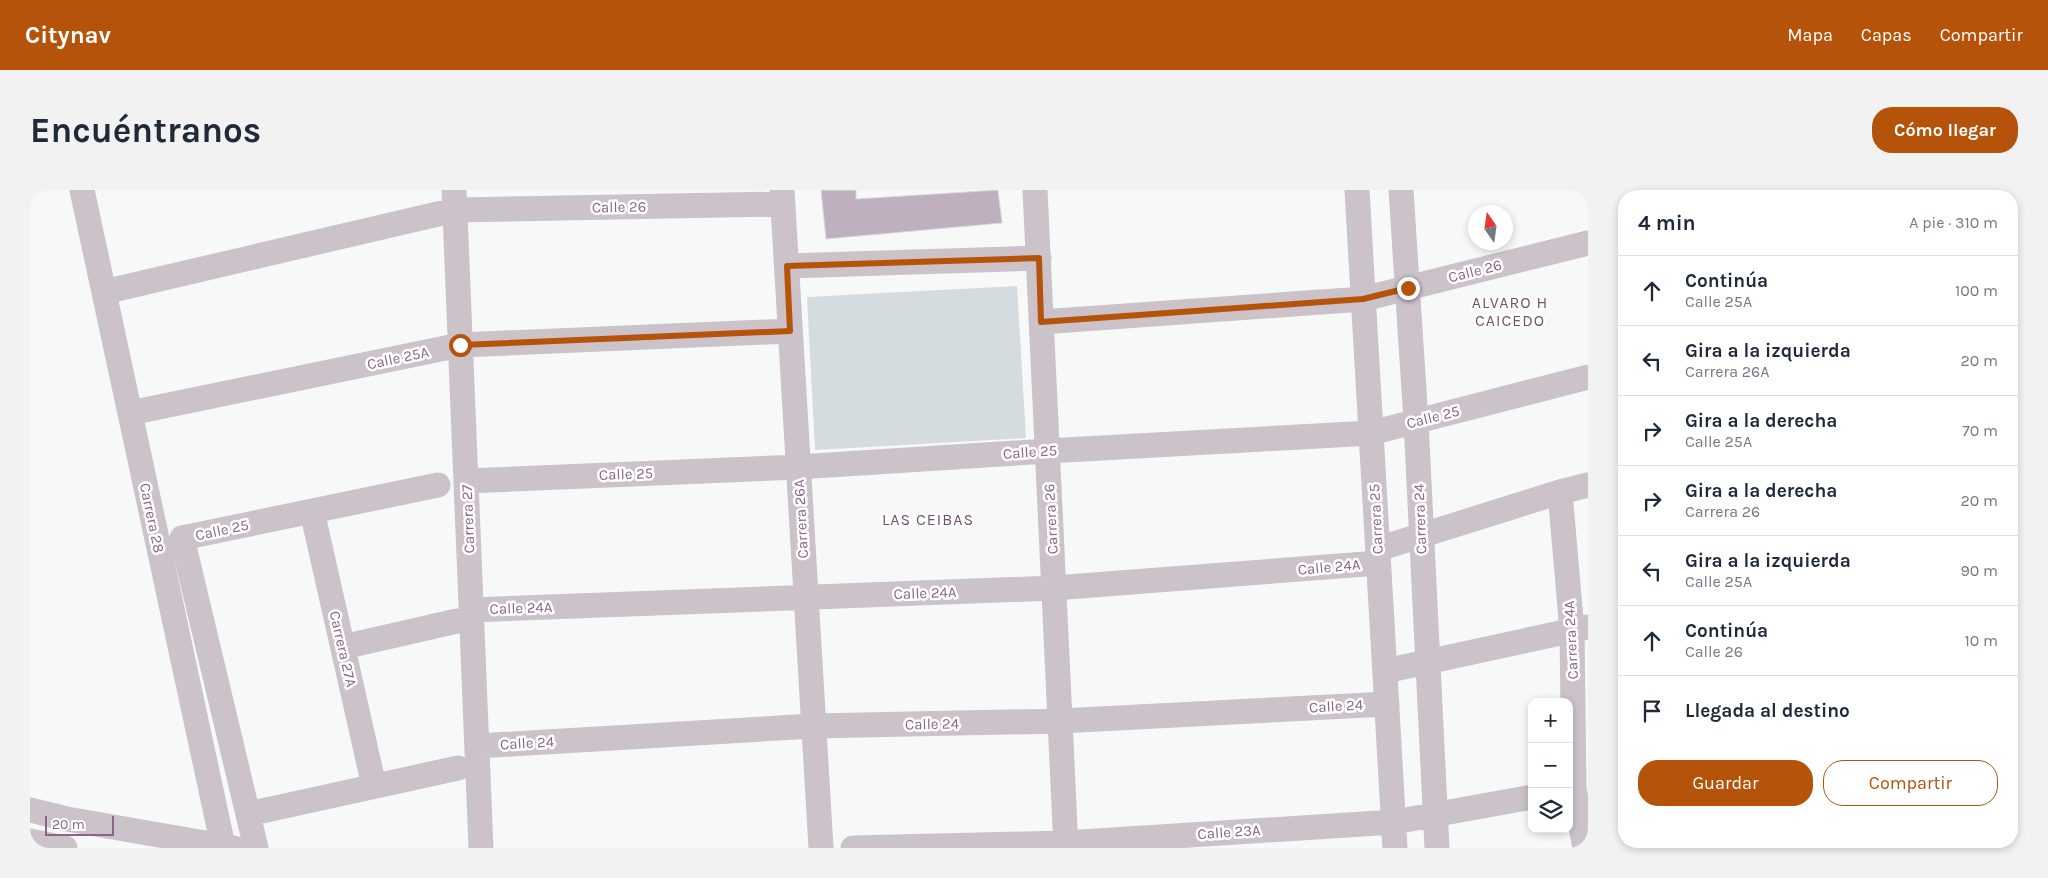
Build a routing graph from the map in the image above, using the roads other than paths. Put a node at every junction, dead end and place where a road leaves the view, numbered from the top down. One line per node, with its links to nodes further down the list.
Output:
1 (82, 190): 12 (street, Carrera 28)
2 (1035, 190): 3 (street); 9 (street, Carrera 26)
3 (1052, 190)
4 (1357, 190): 13 (street, Carrera 25)
5 (1401, 190): 11 (street, Carrera 24)
6 (782, 197): 7 (street, Calle 26); 10 (street, Carrera 26A)
7 (454, 200): 12 (street); 16 (street, Carrera 27)
8 (1588, 243): 11 (street, Calle 26)
9 (1039, 258): 10 (street); 14 (street, Carrera 26)
10 (787, 266): 15 (street, Carrera 26A)
11 (1408, 288): 13 (street, Calle 26); 19 (street, Carrera 24)
12 (104, 292): 18 (street, Carrera 28)
13 (1363, 299): 14 (street); 20 (street, Carrera 25)
14 (1041, 322): 21 (street, Carrera 26)
15 (790, 331): 16 (street, Calle 25A); 22 (street, Carrera 26A)
16 (460, 345): 18 (street, Calle 25A); 23 (street, Carrera 27)
17 (1588, 377): 19 (street, Calle 25)
18 (130, 413): 53 (street, Carrera 28)
19 (1416, 421): 20 (street, Calle 25); 28 (street, Carrera 24)
20 (1371, 433): 21 (street, Calle 25); 29 (street, Carrera 25)
21 (1047, 451): 22 (street, Calle 25); 30 (street, Carrera 26)
22 (798, 467): 23 (street, Calle 25); 31 (street, Carrera 26A)
23 (466, 481): 32 (street, Carrera 27)
24 (438, 485): 27 (street, Calle 25)
25 (1588, 485): 26 (street)
26 (1560, 492): 28 (street); 33 (street, Carrera 24A)
27 (312, 511): 34 (street, Carrera 27A); 46 (street, Calle 25)
28 (1421, 536): 29 (street); 35 (street, Carrera 24)
29 (1378, 556): 30 (street, Calle 24A); 36 (street, Carrera 25)
30 (1054, 588): 31 (street, Calle 24A); 38 (street, Carrera 26)
31 (806, 598): 32 (street, Calle 24A); 39 (street, Carrera 26A)
32 (464, 615): 34 (street, Calle 24A); 40 (street, Carrera 27)
33 (1580, 629): 35 (street); 43 (street, Carrera 24A)
34 (343, 647): 42 (street, Carrera 27A)
35 (1427, 661): 36 (street); 47 (street, Carrera 24)
36 (1385, 671): 37 (street, Carrera 25)
37 (1387, 704): 38 (street, Calle 24); 49 (street, Carrera 25)
38 (1060, 721): 39 (street, Calle 24); 52 (street, Carrera 26)
39 (814, 726): 40 (street, Calle 24); 57 (street, Carrera 26A)
40 (477, 746): 56 (street, Carrera 27)
41 (458, 768): 42 (street)
42 (374, 786): 46 (street)
43 (1577, 788): 61 (street, Carrera 24A)
44 (1528, 797): 47 (street)
45 (30, 810): 48 (street)
46 (248, 814): 55 (street)
47 (1436, 814): 49 (street); 60 (street, Carrera 24)
48 (67, 819): 51 (street); 54 (street)
49 (1394, 822): 52 (street, Calle 23A); 59 (street, Carrera 25)
50 (30, 841): 54 (street)
51 (186, 844): 53 (street)
52 (1066, 845): 58 (street, Calle 23A)
53 (228, 847)
54 (63, 848)
55 (256, 848)
56 (481, 848)
57 (821, 848)
58 (853, 848)
59 (1395, 848)
60 (1436, 848)
61 (1586, 848)

